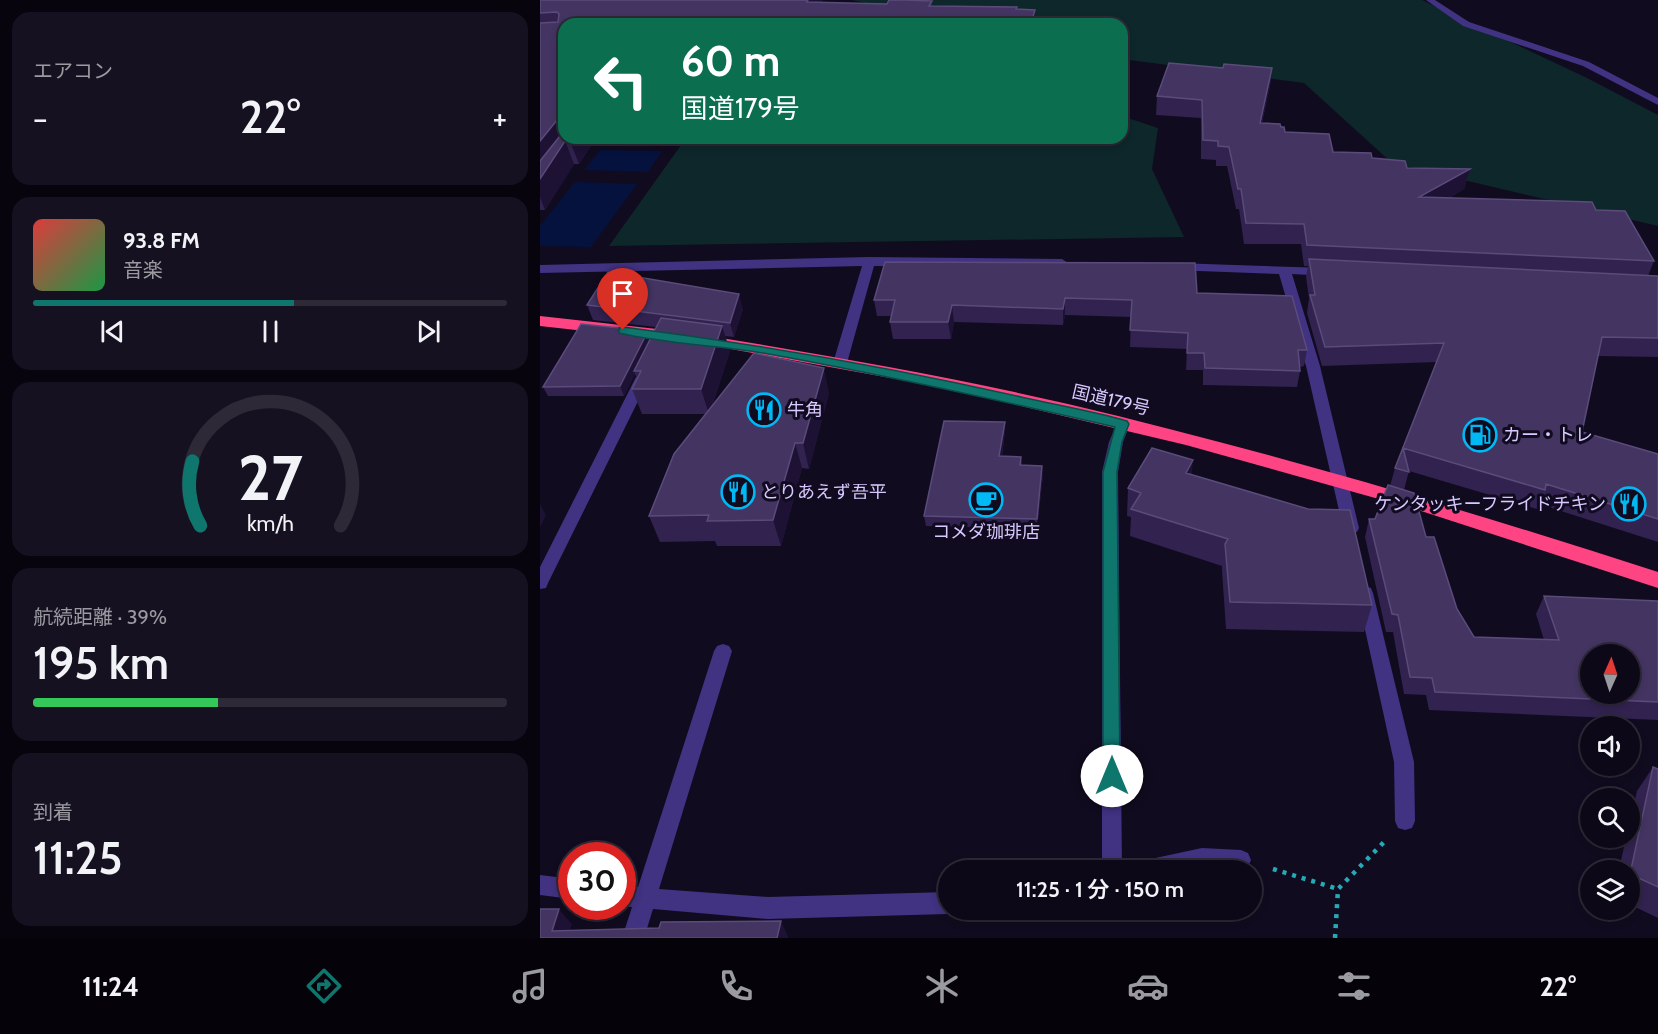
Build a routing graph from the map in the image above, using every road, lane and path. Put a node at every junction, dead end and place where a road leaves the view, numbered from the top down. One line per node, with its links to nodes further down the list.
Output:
1 (1430, 0): 2 (street)
2 (1658, 102)
3 (869, 261): 4 (street); 6 (street); 11 (street)
4 (1080, 263)
5 (1164, 266): 7 (street)
6 (540, 269)
7 (1284, 270): 8 (street); 13 (street)
8 (1340, 273)
9 (540, 321): 10 (highway, 国道179号)
10 (658, 348): 11 (highway, 国道179号); 17 (street)
11 (840, 363): 12 (highway, 国道179号)
12 (1123, 424): 13 (highway, 国道179号); 20 (street)
13 (1341, 481): 14 (street); 15 (highway, 国道179号)
14 (1355, 549)
15 (1658, 580)
16 (1362, 581): 19 (street)
17 (540, 584)
18 (723, 651): 28 (street)
19 (1405, 821): 26 (path)
20 (1112, 860)
21 (1193, 860): 22 (street)
22 (1241, 860)
23 (1262, 866): 26 (path)
24 (540, 885): 25 (street)
25 (558, 887)
26 (1338, 889): 31 (path)
27 (636, 898): 28 (street)
28 (645, 900): 29 (street); 30 (street)
29 (938, 903)
30 (633, 938)
31 (1335, 938)

